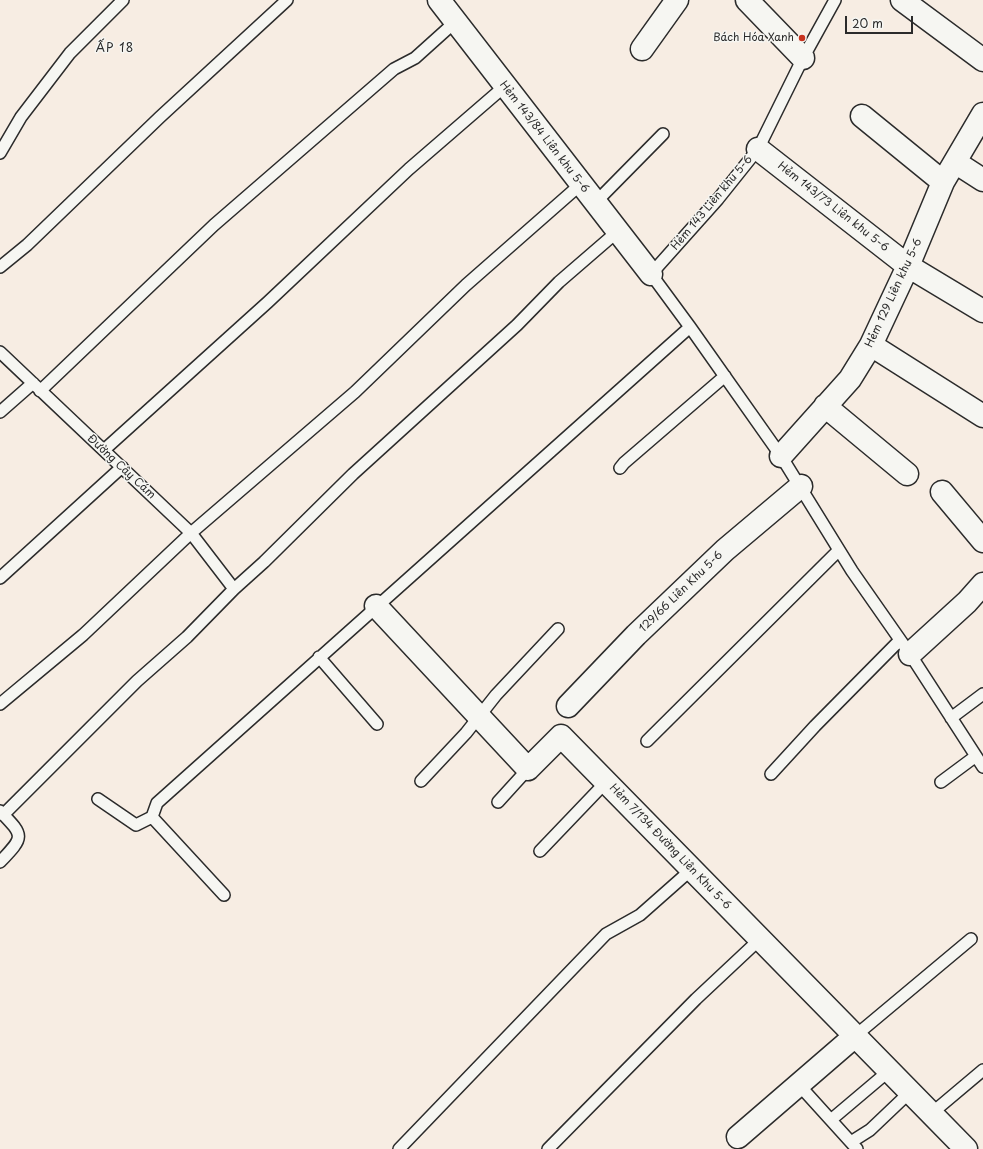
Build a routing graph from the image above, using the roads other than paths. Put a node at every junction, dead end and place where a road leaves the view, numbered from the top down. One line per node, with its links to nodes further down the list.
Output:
1 (123, 0): 17 (lane)
2 (287, 0): 25 (lane)
3 (439, 0): 8 (street, Hẻm 143/84 Liên khu 5-6)
4 (677, 0): 9 (street)
5 (747, 0): 10 (street)
6 (835, 0): 10 (lane, Hẻm 143 Liên khu 5-6)
7 (902, 0): 11 (street)
8 (455, 22): 12 (street, Hẻm 143/84 Liên khu 5-6); 32 (lane)
9 (642, 49)
10 (803, 58): 16 (lane, Hẻm 143 Liên khu 5-6)
11 (983, 60)
12 (505, 86): 21 (street, Hẻm 143/84 Liên khu 5-6); 36 (lane)
13 (983, 114): 18 (street, Hẻm 129 Liên khu 5-6)
14 (862, 116): 20 (street)
15 (663, 134): 22 (lane)
16 (758, 149): 24 (street, Hẻm 143/73 Liên khu 5-6); 26 (lane, Hẻm 143 Liên khu 5-6)
17 (0, 153)
18 (955, 162): 19 (street); 20 (street, Hẻm 129 Liên khu 5-6)
19 (983, 180)
20 (943, 182): 24 (street, Hẻm 129 Liên khu 5-6)
21 (581, 184): 22 (street, Hẻm 143/84 Liên khu 5-6); 43 (lane)
22 (595, 203): 23 (street, Hẻm 143/84 Liên khu 5-6)
23 (618, 231): 26 (street, Hẻm 143/84 Liên khu 5-6); 48 (lane)
24 (908, 266): 27 (street, Hẻm 143/73 Liên khu 5-6); 29 (street, Hẻm 129 Liên khu 5-6)
25 (0, 268)
26 (651, 274): 28 (lane)
27 (983, 311)
28 (690, 326): 31 (lane); 49 (lane)
29 (871, 345): 33 (street, Hẻm 129 Liên khu 5-6); 35 (street)
30 (0, 352): 32 (lane, Đường Cây Cám)
31 (725, 376): 37 (lane); 39 (lane)
32 (36, 387): 34 (lane); 36 (lane, Đường Cây Cám)
33 (825, 406): 37 (street, Hẻm 129 Liên khu 5-6); 40 (street)
34 (0, 412)
35 (983, 416)
36 (104, 450): 38 (lane, Đường Cây Cám)
37 (782, 456): 41 (lane)
38 (122, 467): 43 (lane, Đường Cây Cám); 46 (lane)
39 (620, 468)
40 (907, 474)
41 (801, 486): 45 (lane); 55 (street, 129/66 Liên Khu 5-6)
42 (942, 492): 44 (street)
43 (191, 533): 48 (lane, Đường Cây Cám); 54 (lane)
44 (983, 541)
45 (839, 550): 51 (lane); 59 (lane)
46 (0, 578)
47 (983, 584): 51 (street)
48 (234, 589): 69 (lane)
49 (376, 606): 52 (lane); 56 (street)
50 (558, 629): 56 (lane)
51 (905, 647): 57 (lane); 63 (lane)
52 (319, 657): 58 (lane); 70 (lane)
53 (983, 694): 57 (lane)
54 (0, 704)
55 (568, 706)
56 (478, 715): 62 (street); 64 (lane)
57 (951, 718): 60 (lane)
58 (377, 724)
59 (647, 742)
60 (976, 756): 61 (lane); 66 (lane)
61 (983, 767)
62 (528, 769): 65 (street, Hẻm 7/134 Đường Liên Khu 5-6); 68 (lane)
63 (771, 774)
64 (420, 781)
65 (606, 782): 71 (lane); 73 (street, Hẻm 7/134 Đường Liên Khu 5-6)
66 (941, 782)
67 (98, 799): 70 (lane)
68 (498, 802)
69 (2, 813): 72 (lane)
70 (152, 817): 74 (lane)
71 (540, 851)
72 (0, 862)
73 (692, 869): 75 (street, Hẻm 7/134 Đường Liên Khu 5-6); 86 (lane)
74 (224, 895)
75 (760, 939): 77 (street, Hẻm 7/134 Đường Liên Khu 5-6); 87 (lane)
76 (971, 939): 77 (lane)
77 (856, 1036): 78 (street, Hẻm 7/134 Đường Liên Khu 5-6); 80 (street)
78 (890, 1070): 81 (street, Hẻm 7/134 Đường Liên Khu 5-6); 83 (lane)
79 (983, 1070): 82 (lane)
80 (800, 1086): 83 (lane); 84 (street)
81 (910, 1091): 82 (street, Hẻm 7/134 Đường Liên Khu 5-6); 85 (lane)
82 (932, 1113): 88 (street, Hẻm 7/134 Đường Liên Khu 5-6)
83 (832, 1120): 85 (lane)
84 (738, 1137)
85 (854, 1146)
86 (399, 1149)
87 (548, 1149)
88 (966, 1149)

